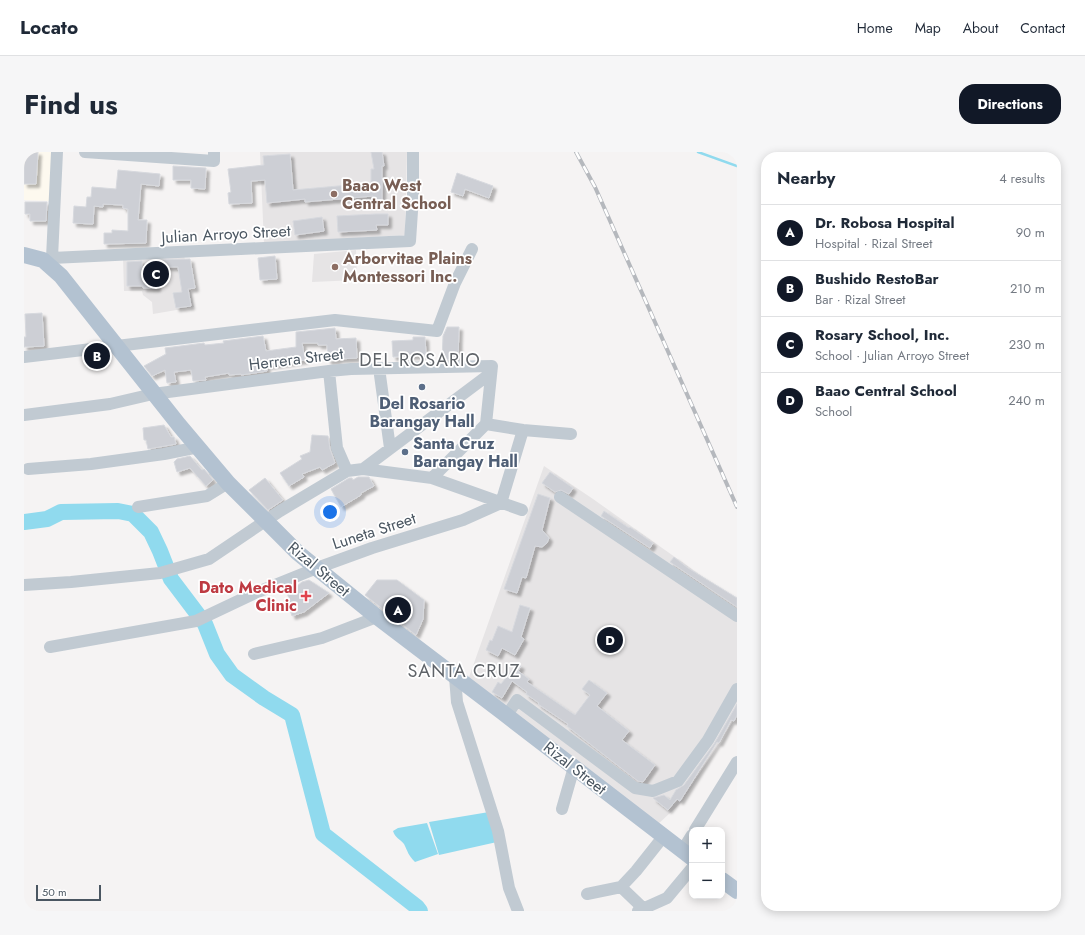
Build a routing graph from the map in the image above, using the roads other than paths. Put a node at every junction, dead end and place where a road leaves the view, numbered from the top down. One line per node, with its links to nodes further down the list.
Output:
1 (57, 152): 7 (street)
2 (85, 152): 3 (street)
3 (214, 152)
4 (413, 152): 7 (street, Julian Arroyo Street)
5 (472, 249): 8 (street)
6 (24, 255): 7 (main road, Rizal Street)
7 (48, 259): 8 (main road, Rizal Street)
8 (115, 345): 9 (street); 13 (main road, Rizal Street)
9 (24, 356)
10 (379, 368): 11 (street, Herrera Street); 12 (street, Herrera Street); 19 (street)
11 (491, 370): 15 (street); 19 (street)
12 (329, 371): 13 (street, Herrera Street); 22 (street)
13 (153, 394): 14 (street, Herrera Street); 18 (main road, Rizal Street)
14 (24, 415)
15 (486, 424): 16 (street); 23 (street)
16 (523, 430): 17 (street); 26 (street)
17 (571, 434)
18 (198, 448): 20 (street); 24 (main road, Rizal Street)
19 (390, 448): 21 (street)
20 (28, 469)
21 (362, 469): 22 (street); 23 (street)
22 (347, 471): 29 (street)
23 (432, 478): 26 (street)
24 (228, 482): 27 (street); 29 (main road, Rizal Street)
25 (560, 497): 32 (street)
26 (501, 503): 28 (street); 30 (street, Luneta Street)
27 (138, 507)
28 (522, 510)
29 (265, 521): 30 (main road, Rizal Street); 31 (street)
30 (317, 568): 33 (main road, Rizal Street); 34 (street, Luneta Street)
31 (24, 585)
32 (737, 616)
33 (376, 618): 35 (street); 36 (main road, Rizal Street)
34 (50, 647)
35 (254, 654)
36 (455, 677): 38 (main road, Rizal Street); 51 (street)
37 (737, 689): 38 (street)
38 (507, 715): 40 (main road, Rizal Street)
39 (737, 762): 42 (street)
40 (574, 767): 41 (street); 43 (main road, Rizal Street)
41 (562, 809)
42 (697, 827)
43 (663, 837): 44 (main road, Rizal Street); 47 (street)
44 (687, 855)
45 (689, 872): 50 (street)
46 (725, 882): 48 (main road)
47 (621, 887): 49 (street); 50 (street)
48 (737, 891)
49 (587, 894)
50 (640, 910)
51 (518, 911)

